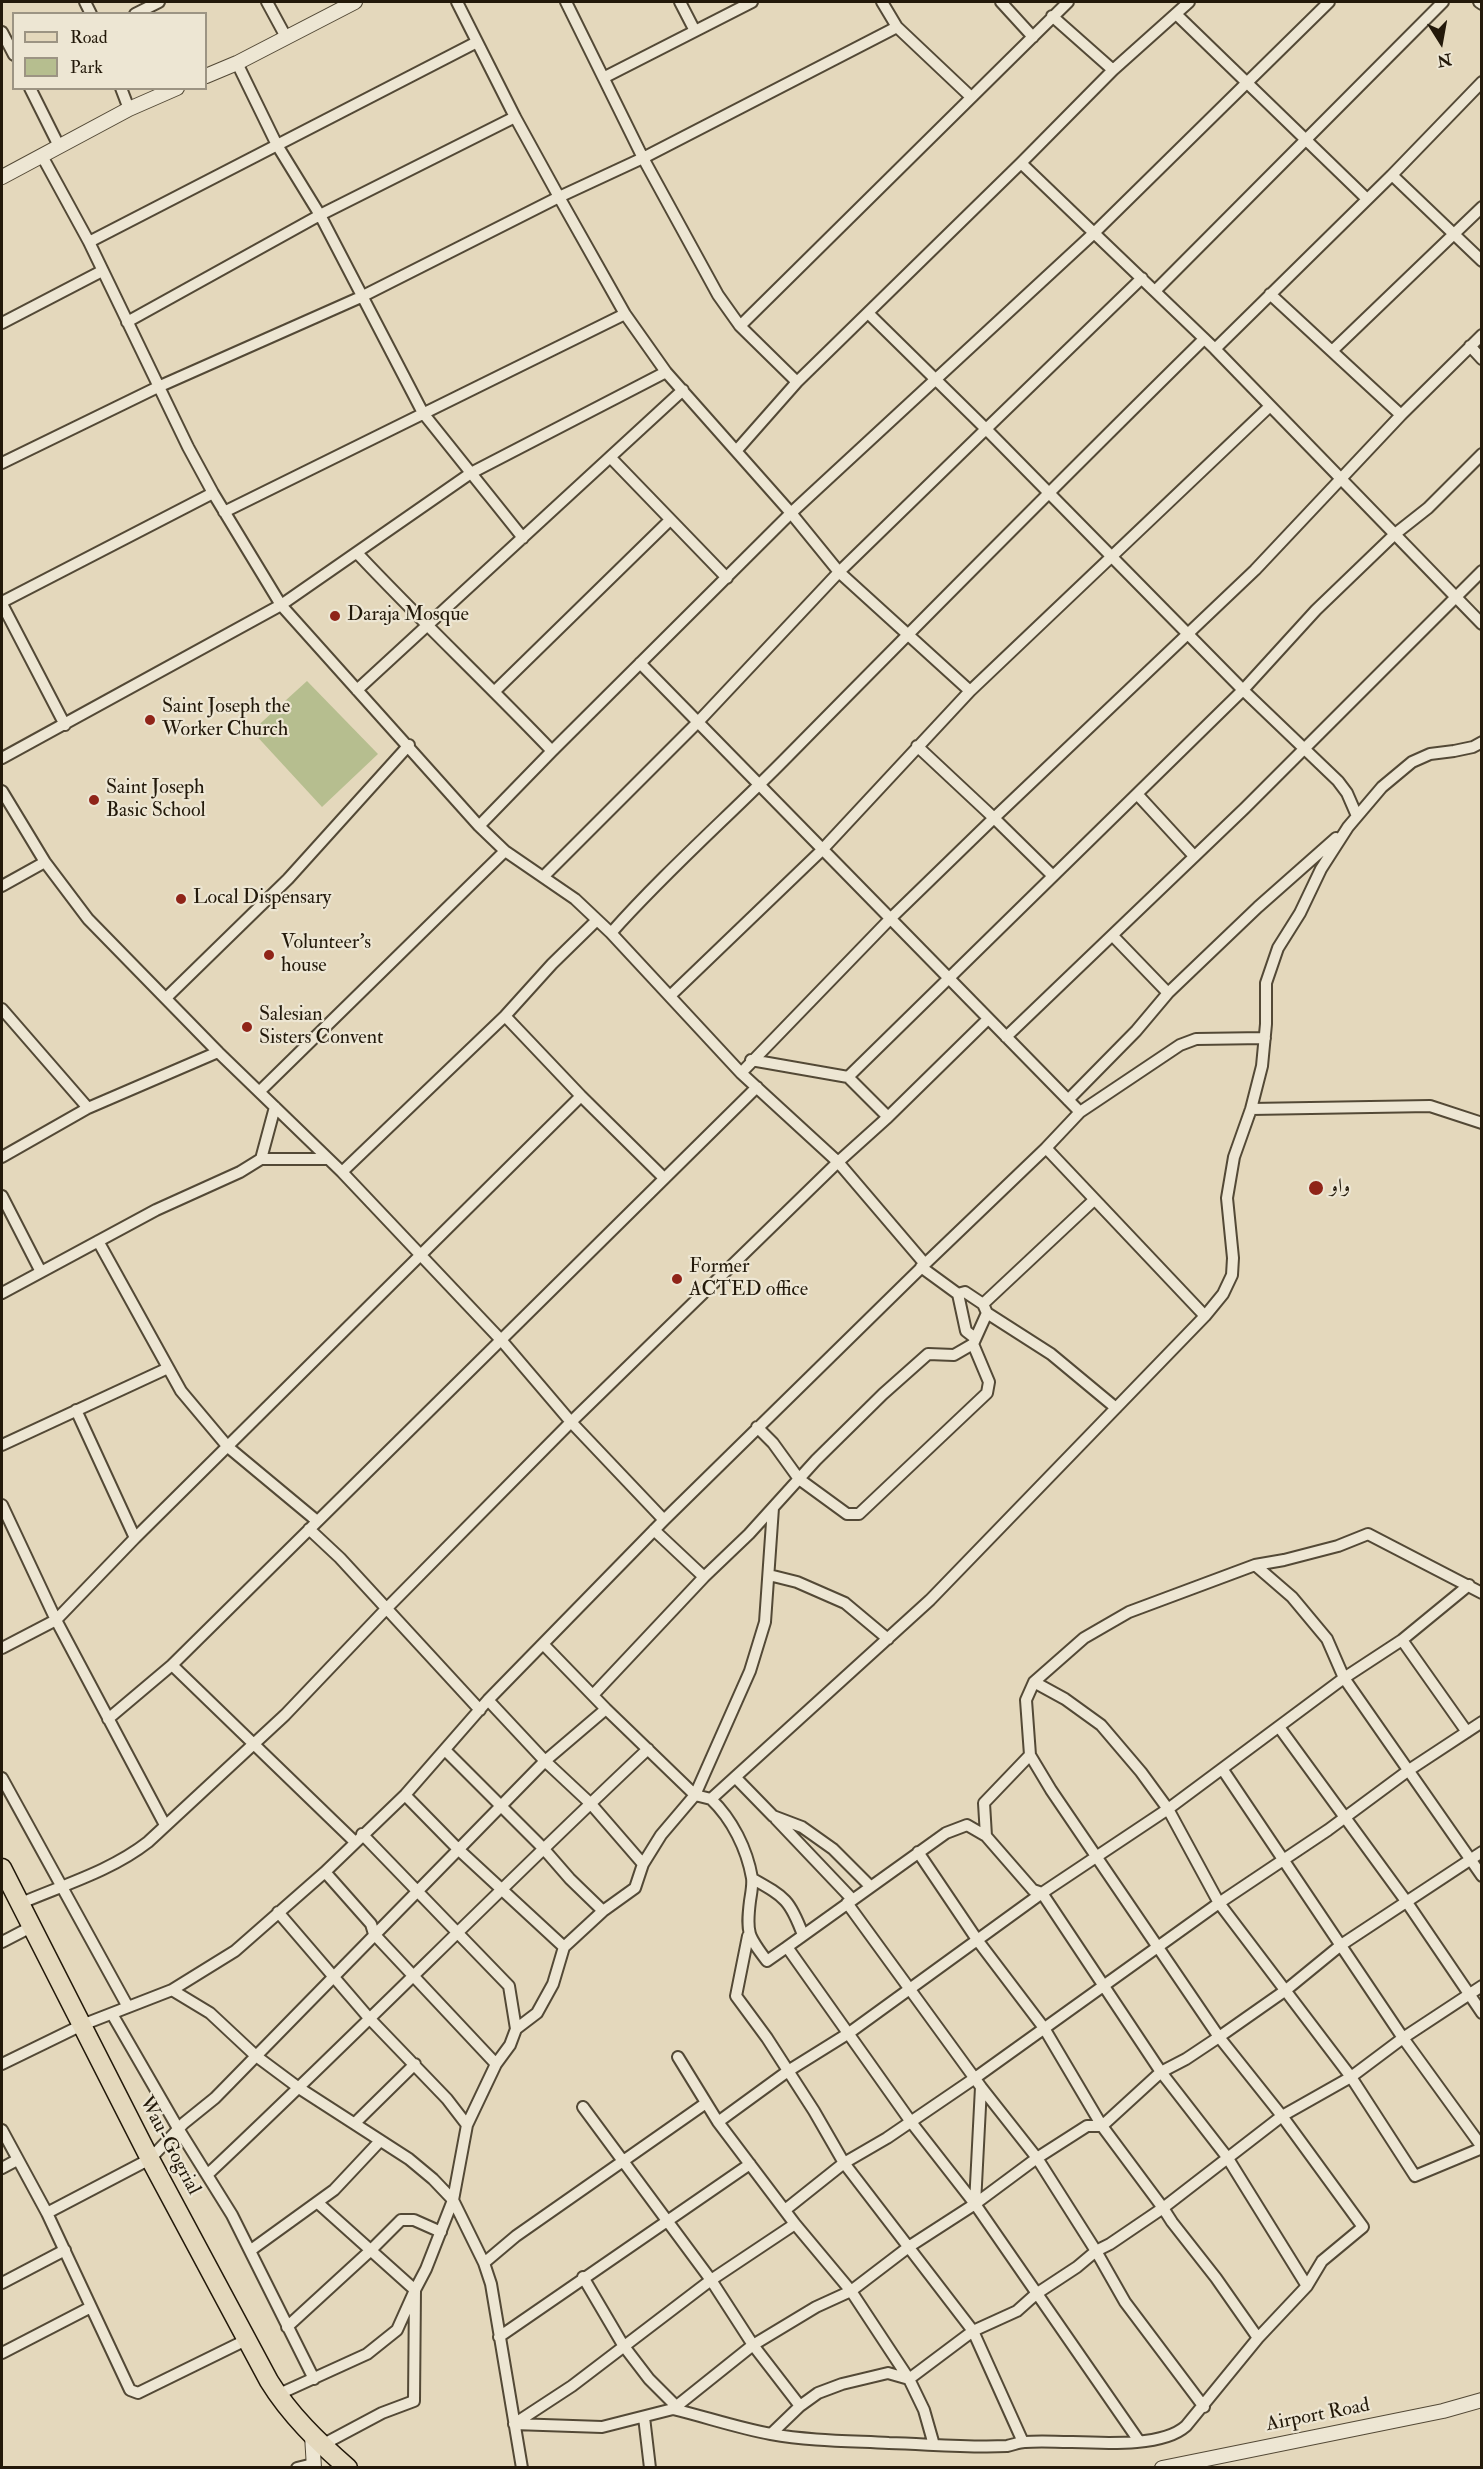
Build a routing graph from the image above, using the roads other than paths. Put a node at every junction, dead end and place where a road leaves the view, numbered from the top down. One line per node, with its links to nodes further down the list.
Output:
1 (159, 2): 14 (street)
2 (267, 2): 20 (street)
3 (356, 2): 20 (street)
4 (457, 2): 22 (street)
5 (568, 2): 27 (street)
6 (680, 2): 18 (street)
7 (752, 2): 18 (street)
8 (882, 2): 17 (street)
9 (1001, 2): 21 (street)
10 (1068, 2): 16 (street)
11 (1189, 2): 15 (street)
12 (1329, 2): 28 (street)
13 (1443, 2): 36 (street)
14 (139, 12)
15 (1176, 14): 25 (street); 28 (street)
16 (1052, 16): 21 (street); 25 (street)
17 (897, 27): 33 (street); 40 (street)
18 (695, 31): 27 (street)
19 (2, 32): 23 (street)
20 (286, 37): 24 (street)
21 (1033, 37): 33 (street)
22 (477, 42): 35 (street); 37 (street)
23 (12, 51)
24 (237, 63): 26 (street); 37 (street)
25 (1113, 70): 41 (street)
26 (207, 76)
27 (605, 77): 40 (street)
28 (1248, 82): 36 (street); 48 (street)
29 (1482, 82): 42 (street)
30 (31, 90): 38 (street)
31 (122, 90): 34 (street)
32 (172, 90): 34 (street)
33 (970, 96): 61 (street)
34 (129, 109): 38 (street)
35 (515, 117): 44 (street); 47 (street)
36 (1306, 140): 45 (street); 54 (street)
37 (277, 145): 47 (street); 50 (street)
38 (59, 146): 39 (street)
39 (42, 156): 43 (street); 50 (street)
40 (643, 158): 44 (street); 61 (street)
41 (1021, 164): 48 (street); 57 (street)
42 (1392, 175): 45 (street); 49 (street)
43 (2, 177)
44 (559, 197): 56 (street); 58 (street)
45 (1367, 199): 55 (street)
46 (1482, 207): 49 (street)
47 (320, 216): 56 (street); 59 (street)
48 (1094, 233): 53 (street); 69 (street)
49 (1454, 233): 51 (street); 66 (street)
50 (88, 242): 52 (street)
51 (1482, 261)
52 (102, 272): 59 (street); 60 (street)
53 (1142, 278): 54 (street); 76 (street)
54 (1155, 291): 63 (street)
55 (1270, 294): 65 (street); 66 (street)
56 (361, 297): 71 (street); 74 (street)
57 (868, 313): 69 (street); 70 (street)
58 (625, 314): 68 (street); 74 (street)
59 (127, 322): 71 (street)
60 (2, 323)
61 (740, 326): 70 (street)
62 (1482, 335): 64 (street)
63 (1204, 339): 65 (street); 83 (street)
64 (1470, 346): 67 (street); 75 (street)
65 (1215, 350): 73 (street)
66 (1332, 351): 75 (street)
67 (1482, 359)
68 (666, 372): 72 (street); 81 (street)
69 (936, 379): 76 (street); 86 (street)
70 (797, 382): 77 (street)
71 (158, 387): 80 (street); 84 (street)
72 (682, 390): 77 (street); 79 (street)
73 (1270, 406): 82 (street); 91 (street)
74 (423, 412): 81 (street); 85 (street)
75 (1401, 415): 82 (street)
76 (986, 429): 83 (street); 93 (street)
77 (737, 450): 86 (street)
78 (1482, 454): 88 (street)
79 (610, 457): 87 (street); 89 (street)
80 (2, 463)
81 (471, 473): 89 (street); 90 (street)
82 (1341, 478): 88 (street); 101 (street)
83 (1048, 492): 91 (street); 100 (street)
84 (213, 493): 85 (street); 96 (street)
85 (225, 512): 97 (street)
86 (791, 513): 93 (street); 94 (street)
87 (669, 521): 94 (street); 105 (street)
88 (1395, 534): 95 (street); 104 (street)
89 (523, 538): 99 (street)
90 (358, 554): 97 (street); 99 (street)
91 (1113, 555): 101 (street); 106 (street)
92 (1482, 571): 95 (street)
93 (839, 572): 100 (street); 107 (street)
94 (726, 578): 102 (street)
95 (1454, 598): 98 (street); 112 (street)
96 (2, 603): 108 (street)
97 (281, 605): 103 (street); 108 (street)
98 (1482, 624)
99 (426, 626): 103 (street); 105 (street)
100 (909, 633): 106 (street); 115 (street)
101 (1187, 633): 104 (street); 119 (street)
102 (640, 663): 107 (street); 113 (street)
103 (357, 690): 110 (street)
104 (1243, 690): 112 (street); 117 (street)
105 (495, 691): 113 (street)
106 (970, 691): 111 (street)
107 (699, 722): 115 (street); 126 (street)
108 (65, 725): 114 (street)
109 (1482, 742): 118 (street)
110 (408, 745): 120 (street); 136 (street)
111 (917, 746): 119 (street); 123 (street)
112 (1303, 750): 118 (street); 124 (street)
113 (552, 751): 120 (street)
114 (2, 758)
115 (758, 786): 123 (street); 131 (street)
116 (2, 791): 125 (street)
117 (1137, 794): 124 (street); 127 (street)
118 (1357, 816): 121 (street)
119 (994, 818): 127 (street); 130 (street)
120 (479, 826): 122 (street)
121 (1348, 827): 134 (street); 142 (street)
122 (505, 851): 126 (street); 148 (street)
123 (821, 851): 130 (street); 135 (street)
124 (1194, 856): 132 (street)
125 (45, 862): 128 (street); 136 (street)
126 (544, 876): 129 (street)
127 (1053, 876): 133 (street)
128 (2, 886)
129 (597, 920): 131 (street); 138 (street)
130 (890, 920): 133 (street); 144 (street)
131 (611, 933): 135 (street)
132 (1113, 936): 134 (street); 141 (street)
133 (948, 979): 139 (street); 146 (street)
134 (1168, 993): 150 (street)
135 (670, 996): 145 (street)
136 (166, 998): 143 (street)
137 (2, 1009): 140 (street)
138 (505, 1016): 149 (street); 162 (street)
139 (987, 1019): 141 (street); 155 (street)
140 (6, 1020): 152 (street)
141 (1006, 1037): 150 (street)
142 (1265, 1038): 153 (street); 154 (street)
143 (218, 1052): 148 (street); 152 (street)
144 (751, 1060): 145 (street); 146 (street)
145 (741, 1073): 147 (street)
146 (848, 1077): 155 (street)
147 (757, 1087): 161 (street); 163 (street)
148 (260, 1091): 151 (street)
149 (581, 1096): 163 (street); 167 (street)
150 (1068, 1100): 154 (street)
151 (275, 1107): 159 (street); 160 (street)
152 (88, 1108): 158 (street)
153 (1251, 1109): 156 (street); 173 (street)
154 (1080, 1112): 157 (street)
155 (888, 1117): 161 (street)
156 (1482, 1123)
157 (1046, 1148): 165 (street); 168 (street)
158 (2, 1156)
159 (261, 1158): 160 (street); 166 (street)
160 (328, 1159): 162 (street)
161 (838, 1162): 168 (street); 179 (street)
162 (342, 1172): 167 (street)
163 (664, 1178): 174 (street)
164 (2, 1196): 169 (street)
165 (1094, 1200): 172 (street); 173 (street)
166 (98, 1241): 169 (street); 176 (street)
167 (421, 1256): 174 (street); 182 (street)
168 (923, 1265): 171 (street); 180 (street)
169 (41, 1272): 170 (street)
170 (2, 1293)
171 (958, 1294): 172 (street); 175 (street)
172 (985, 1309): 175 (street); 177 (street)
173 (1205, 1316): 177 (street)
174 (502, 1341): 179 (street); 187 (street)
175 (974, 1341): 183 (street); 183 (street)
176 (166, 1369): 178 (street); 182 (street)
177 (1116, 1408): 197 (street)
178 (76, 1410): 181 (street); 189 (street)
179 (571, 1422): 186 (street); 195 (street)
180 (757, 1427): 183 (street); 186 (street)
181 (2, 1445)
182 (228, 1447): 187 (street); 189 (street)
183 (799, 1479): 185 (street)
184 (2, 1505): 196 (street)
185 (773, 1508): 191 (street); 192 (street)
186 (664, 1520): 188 (street)
187 (313, 1525): 195 (street); 201 (street)
188 (654, 1530): 192 (street); 199 (street)
189 (135, 1538): 196 (street)
190 (1255, 1565): 193 (street); 202 (street); 203 (street)
191 (769, 1575): 197 (street); 220 (street)
192 (704, 1577): 204 (street)
193 (1469, 1585): 194 (street); 198 (street)
194 (1482, 1593)
195 (386, 1609): 207 (street); 211 (street)
196 (56, 1620): 200 (street); 208 (street)
197 (888, 1639): 218 (street)
198 (1402, 1640): 202 (street); 210 (street)
199 (543, 1644): 204 (street); 205 (street)
200 (2, 1648)
201 (172, 1665): 208 (street); 211 (street)
202 (1344, 1678): 209 (street); 217 (street)
203 (1034, 1682): 214 (street); 225 (street)
204 (593, 1695): 206 (street)
205 (488, 1700): 207 (street); 215 (street)
206 (606, 1709): 212 (street); 215 (street)
207 (480, 1710): 213 (street)
208 (108, 1719): 228 (street)
209 (1279, 1727): 216 (street); 227 (street)
210 (1476, 1729): 217 (street)
211 (254, 1743): 228 (street); 230 (street)
212 (648, 1749): 220 (street); 223 (street)
213 (445, 1750): 221 (street); 224 (street)
214 (1030, 1755): 229 (street); 235 (street)
215 (545, 1761): 223 (street); 224 (street)
216 (1223, 1770): 225 (street); 236 (street)
217 (1409, 1770): 227 (street); 237 (street)
218 (735, 1777): 222 (street); 226 (street)
219 (2, 1778): 243 (street)
220 (695, 1795): 222 (street); 238 (street)
221 (405, 1796): 230 (street); 232 (street)
222 (711, 1799): 242 (street)
223 (591, 1804): 231 (street); 238 (street)
224 (501, 1807): 231 (street); 232 (street)
225 (1168, 1809): 235 (street); 250 (street)
226 (773, 1816): 244 (street); 248 (street)
227 (1345, 1817): 236 (street); 249 (street)
228 (165, 1825): 243 (street)
229 (986, 1836): 233 (street); 247 (street)
230 (359, 1838): 240 (street); 246 (street)
231 (543, 1848): 245 (street); 252 (street)
232 (459, 1850): 245 (street); 246 (street)
233 (918, 1852): 244 (street); 259 (street)
234 (1482, 1852): 237 (street)
235 (1095, 1858): 247 (street); 264 (street)
236 (1283, 1859): 250 (street); 261 (street)
237 (1471, 1860): 241 (street); 249 (street)
238 (643, 1864): 252 (street)
239 (2, 1868): 251 (main road, Wau-Gogrial)
240 (324, 1872): 253 (street); 256 (street)
241 (1482, 1876)
242 (753, 1879): 257 (street); 258 (street)
243 (62, 1886): 251 (street); 273 (street)
244 (870, 1886): 248 (street)
245 (501, 1888): 255 (street); 262 (street)
246 (417, 1890): 255 (street); 256 (street)
247 (1042, 1893): 259 (street); 267 (street)
248 (849, 1901): 257 (street); 269 (street)
249 (1406, 1901): 261 (street); 272 (street)
250 (1219, 1903): 264 (street); 271 (street)
251 (19, 1904): 254 (main road, Wau-Gogrial)
252 (603, 1911): 262 (street)
253 (278, 1912): 266 (street); 270 (street)
254 (32, 1927): 260 (street); 277 (main road, Wau-Gogrial)
255 (458, 1933): 265 (street); 279 (street)
256 (374, 1934): 265 (street); 266 (street)
257 (803, 1935): 263 (street)
258 (748, 1936): 263 (street); 288 (street)
259 (978, 1941): 269 (street); 278 (street)
260 (2, 1942)
261 (1341, 1945): 271 (street); 282 (street)
262 (564, 1947): 279 (street)
263 (787, 1947): 280 (street)
264 (1158, 1947): 267 (street); 281 (street)
265 (415, 1974): 276 (street); 287 (street)
266 (335, 1977): 276 (street); 283 (street)
267 (1104, 1985): 278 (street); 289 (street)
268 (1482, 1986): 272 (street)
269 (910, 1987): 280 (street); 291 (street)
270 (172, 1990): 273 (street); 283 (street)
271 (1286, 1990): 281 (street); 290 (street)
272 (1468, 1995): 274 (street); 282 (street)
273 (128, 2007): 275 (street)
274 (1482, 2013)
275 (112, 2014): 277 (street); 302 (street)
276 (369, 2018): 286 (street); 292 (street)
277 (82, 2025): 285 (street); 307 (main road, Wau-Gogrial)
278 (1044, 2028): 291 (street); 300 (street)
279 (516, 2029): 287 (street)
280 (849, 2033): 288 (street); 297 (street)
281 (1220, 2037): 289 (street); 295 (street)
282 (1402, 2038): 290 (street); 304 (street)
283 (256, 2056): 292 (street); 302 (street)
284 (678, 2057): 293 (street)
285 (2, 2064)
286 (415, 2064): 298 (street); 299 (street)
287 (496, 2064): 299 (street)
288 (788, 2071): 296 (street); 310 (street)
289 (1161, 2072): 300 (street); 305 (street)
290 (1351, 2077): 295 (street); 304 (street)
291 (978, 2082): 297 (street); 306 (street); 316 (street)
292 (299, 2088): 298 (street); 313 (street)
293 (706, 2103): 296 (street); 309 (street)
294 (583, 2107): 309 (street)
295 (1282, 2116): 305 (street); 332 (street)
296 (718, 2122): 311 (street)
297 (911, 2122): 310 (street); 316 (street)
298 (355, 2123): 303 (street)
299 (467, 2125): 314 (street)
300 (1102, 2126): 306 (street); 317 (street)
301 (2, 2130): 308 (street)
302 (179, 2130): 307 (street); 313 (street)
303 (380, 2141): 314 (street); 315 (street)
304 (1482, 2147)
305 (1227, 2157): 317 (street); 332 (street)
306 (1037, 2158): 316 (street); 327 (street)
307 (150, 2159): 319 (street); 341 (main road, Wau-Gogrial)
308 (17, 2160): 312 (street); 319 (street)
309 (622, 2160): 320 (street); 328 (street)
310 (844, 2163): 318 (street); 323 (street)
311 (750, 2164): 318 (street); 320 (street)
312 (2, 2168)
313 (207, 2175): 325 (street)
314 (453, 2200): 322 (street); 328 (street)
315 (318, 2203): 325 (street); 326 (street)
316 (975, 2204): 323 (street); 335 (street)
317 (1163, 2208): 327 (street); 340 (street)
318 (785, 2210): 321 (street)
319 (47, 2213): 324 (street)
320 (667, 2223): 329 (street); 330 (street)
321 (795, 2224): 330 (street); 334 (street)
322 (441, 2232): 326 (street); 333 (street)
323 (910, 2246): 334 (street); 338 (street)
324 (64, 2250): 331 (street); 336 (street)
325 (251, 2250): 337 (street)
326 (371, 2250): 333 (street); 337 (street)
327 (1096, 2251): 335 (street); 350 (street)
328 (484, 2263): 339 (street)
329 (583, 2277): 339 (street); 342 (street)
330 (711, 2280): 342 (street); 343 (street)
331 (2, 2283)
332 (1307, 2286): 340 (street)
333 (415, 2290): 345 (street); 355 (street)
334 (851, 2291): 343 (street); 346 (street)
335 (1036, 2294): 338 (street); 356 (street)
336 (91, 2307): 341 (street); 344 (street)
337 (287, 2327): 345 (street)
338 (972, 2331): 346 (street); 357 (street)
339 (499, 2337): 353 (street)
340 (1258, 2338): 350 (street)
341 (246, 2340): 347 (main road, Wau-Gogrial)
342 (623, 2345): 351 (street); 353 (street)
343 (753, 2345): 349 (street); 351 (street)
344 (2, 2353)
345 (314, 2379): 347 (street)
346 (909, 2379): 349 (street); 358 (street)
347 (277, 2395): 355 (main road, Wau-Gogrial)
348 (1482, 2400): 364 (street, Airport Road)
349 (800, 2406): 354 (street)
350 (1204, 2407): 356 (street)
351 (675, 2408): 352 (street); 354 (street)
352 (644, 2417): 353 (street); 363 (street)
353 (514, 2424): 362 (street)
354 (771, 2434): 358 (street)
355 (317, 2440): 359 (street); 361 (main road, Wau-Gogrial)
356 (1139, 2440): 357 (street)
357 (1023, 2442): 358 (street)
358 (934, 2445)
359 (313, 2466): 360 (street)
360 (297, 2468)
361 (348, 2468)
362 (522, 2468)
363 (650, 2468)
364 (1162, 2468)

